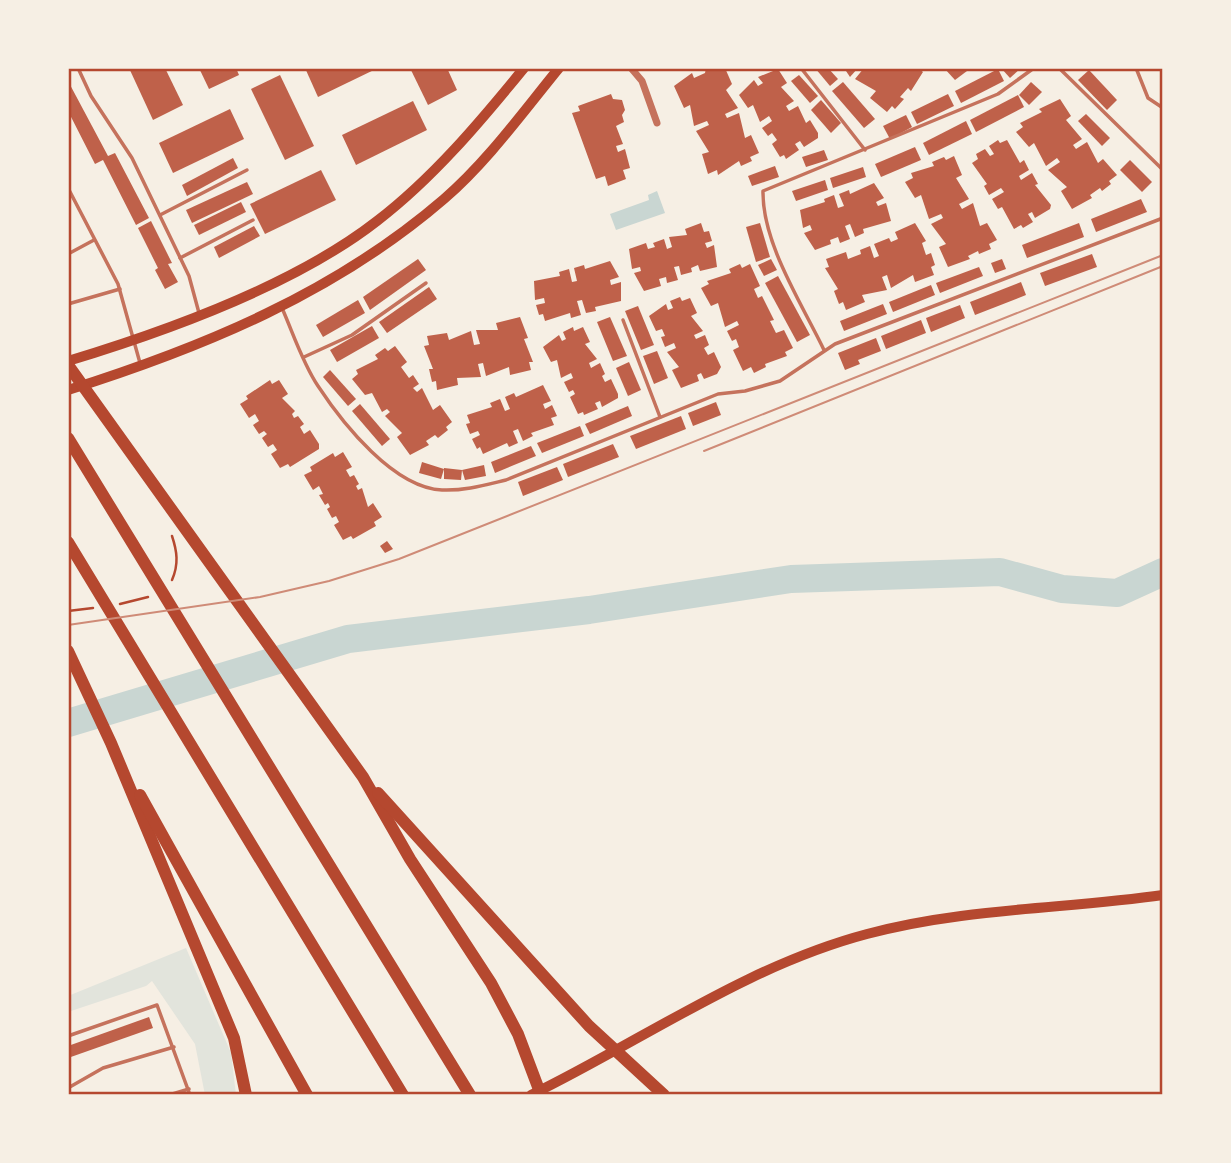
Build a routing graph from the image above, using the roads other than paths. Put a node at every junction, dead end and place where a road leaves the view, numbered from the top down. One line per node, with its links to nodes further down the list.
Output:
1 (78, 68): 17 (lane)
2 (559, 68): 26 (main road)
3 (631, 68): 10 (street)
4 (801, 68): 11 (lane)
5 (1034, 68): 11 (lane)
6 (1059, 68): 13 (lane)
7 (1136, 68): 9 (lane)
8 (517, 71): 27 (main road)
9 (1163, 108)
10 (657, 123)
11 (865, 150): 30 (lane)
12 (247, 170): 17 (lane)
13 (1163, 170)
14 (68, 188): 15 (lane)
15 (76, 202): 16 (lane); 20 (lane)
16 (68, 207)
17 (160, 215): 22 (lane)
18 (1163, 218): 30 (lane)
19 (253, 220): 22 (lane)
20 (95, 239): 21 (lane); 24 (lane)
21 (68, 254)
22 (180, 258): 27 (lane)
23 (426, 284): 31 (lane)
24 (120, 289): 25 (lane); 29 (lane)
25 (68, 304)
26 (282, 307): 31 (lane); 33 (main road)
27 (199, 314): 29 (main road)
28 (623, 320): 35 (lane)
29 (133, 340): 32 (main road); 33 (lane)
30 (825, 351): 35 (lane)
31 (304, 358): 35 (lane)
32 (68, 363): 40 (highway)
33 (141, 365): 34 (main road)
34 (68, 390)
35 (660, 417)
36 (68, 438): 51 (highway)
37 (68, 542): 50 (highway)
38 (68, 651): 39 (highway)
39 (111, 743): 48 (highway); 49 (highway)
40 (363, 776): 53 (highway); 54 (highway)
41 (1163, 895): 52 (main road)
42 (68, 1036): 43 (lane)
43 (174, 1047): 44 (lane); 45 (lane)
44 (68, 1088)
45 (189, 1089): 46 (lane); 47 (lane)
46 (169, 1095)
47 (190, 1095)
48 (246, 1095)
49 (307, 1095)
50 (403, 1095)
51 (470, 1095)
52 (531, 1095)
53 (541, 1095)
54 (664, 1095)

